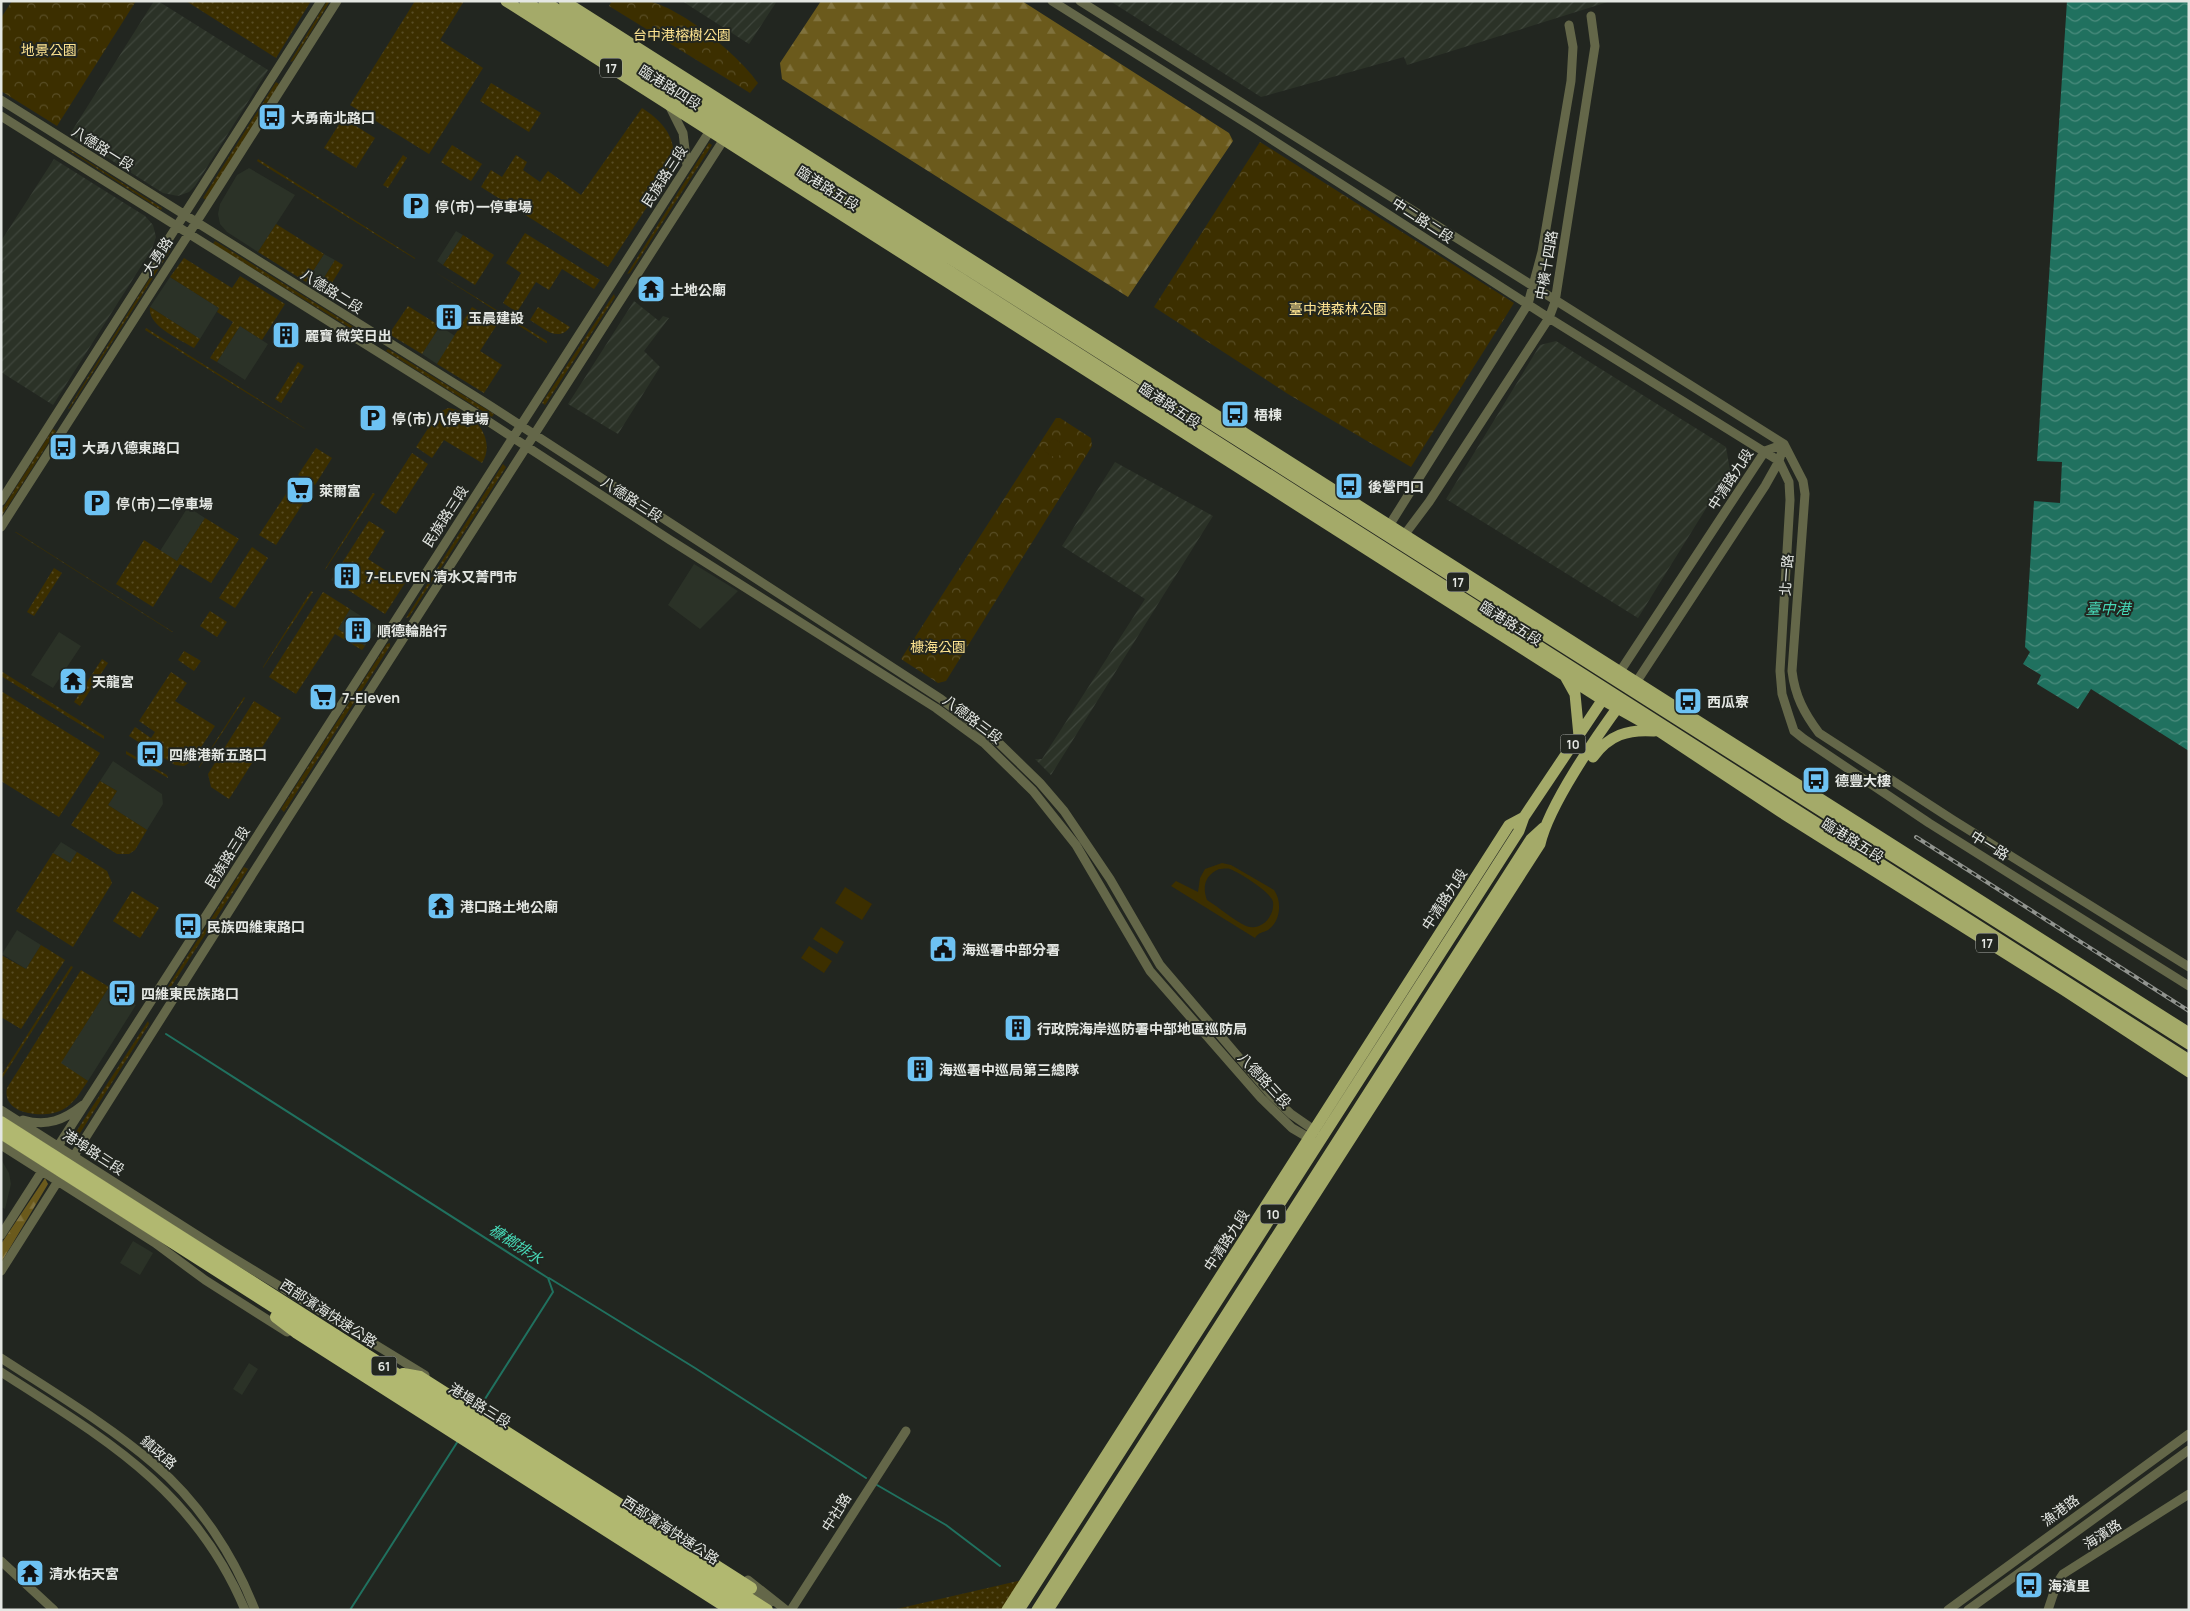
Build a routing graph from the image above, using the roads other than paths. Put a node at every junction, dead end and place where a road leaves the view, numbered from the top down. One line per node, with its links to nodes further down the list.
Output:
1 (320, 1): 17 (street, 大勇路)
2 (337, 1): 17 (street, 大勇路)
3 (506, 1): 12 (main road, 臨港路四段 / 17)
4 (525, 1): 15 (main road, 臨港路四段 / 17)
5 (544, 1): 15 (main road, 臨港路四段 / 17)
6 (564, 1): 15 (main road, 臨港路四段 / 17)
7 (1052, 1): 21 (street, 中二路二段)
8 (1080, 1): 19 (street, 中二路二段)
9 (1591, 16): 20 (street, 中橫十四路)
10 (1569, 25): 19 (street, 中橫十四路)
11 (1, 100): 13 (street, 八德路一段)
12 (668, 104): 15 (main road, 臨港路四段 / 17); 16 (street)
13 (10, 106): 14 (street); 17 (street, 八德路一段)
14 (2, 117): 18 (street, 八德路一段)
15 (725, 122): 16 (street, 民族路三段); 24 (street); 32 (main road, 臨港路五段 / 17); 32 (main road, 臨港路五段 / 17)
16 (687, 166): 23 (street, 民族路三段)
17 (191, 219): 18 (street, 大勇路); 18 (street, 大勇路); 23 (street, 八德路二段)
18 (183, 230): 25 (street, 八德路二段); 30 (street, 大勇路); 31 (street, 大勇路)
19 (1534, 288): 20 (street, 中二路二段); 21 (street, 中橫十四路)
20 (1555, 302): 22 (street, 中橫十四路); 26 (street, 中二路二段)
21 (1528, 304): 22 (street, 中二路二段); 32 (street, 中橫十四路)
22 (1549, 318): 28 (street, 中二路二段); 33 (street, 中橫十四路)
23 (520, 426): 24 (street, 八德路二段); 25 (street, 民族路三段)
24 (534, 435): 27 (street); 38 (street, 八德路三段)
25 (513, 437): 27 (street, 八德路三段); 56 (street, 民族路三段)
26 (1784, 444): 28 (street, 中清路九段); 29 (street); 41 (street, 北一路)
27 (526, 446): 40 (street, 八德路三段); 63 (street)
28 (1765, 452): 29 (street, 中二路二段); 35 (street, 中清路九段)
29 (1779, 461): 36 (street); 42 (street, 北一路)
30 (1, 501)
31 (1, 527)
32 (1380, 539): 33 (main road, 臨港路五段 / 17); 33 (main road, 臨港路五段 / 17)
33 (1395, 549): 34 (main road, 臨港路五段 / 17); 35 (main road, 臨港路五段 / 17); 37 (main road, 臨港路五段 / 17)
34 (1562, 673): 37 (main road, 臨港路五段 / 17); 44 (main road)
35 (1618, 675): 36 (main road, 臨港路五段 / 17); 37 (main road, 中清路九段 / 10)
36 (1634, 685): 39 (main road, 10); 52 (main road, 臨港路五段 / 17); 53 (main road, 臨港路五段 / 17)
37 (1606, 696): 39 (main road, 臨港路五段 / 17); 44 (main road, 中清路九段 / 10)
38 (941, 699): 40 (street); 48 (street, 八德路三段)
39 (1620, 704): 43 (main road, 臨港路五段 / 17); 45 (main road, 10); 54 (main road, 臨港路五段 / 17)
40 (936, 708): 50 (street, 八德路三段)
41 (1804, 712): 49 (street, 中一路)
42 (1789, 716): 51 (street, 中一路)
43 (1660, 732): 45 (main road); 55 (main road, 臨港路五段 / 17)
44 (1579, 736): 46 (main road, 中清路九段 / 10)
45 (1567, 786): 47 (main road, 10)
46 (1524, 818): 60 (main road, 中清路九段); 90 (main road, 中清路九段 / 10)
47 (1543, 828): 91 (main road, 10); 92 (main road)
48 (1160, 966): 50 (street); 60 (street, 八德路三段)
49 (2189, 968)
50 (1150, 971): 60 (street, 八德路三段)
51 (2189, 986)
52 (2189, 1033)
53 (2189, 1044)
54 (2189, 1060)
55 (2189, 1072)
56 (88, 1101): 58 (street); 62 (street, 民族路三段)
57 (1, 1110): 58 (street, 港埠路三段)
58 (8, 1120): 62 (street, 港埠路三段); 73 (highway, 西部濱海快速公路 / 61, bridge)
59 (1, 1133): 70 (highway, 西部濱海快速公路 / 61, bridge)
60 (1312, 1134): 89 (main road, 中清路九段)
61 (1, 1145): 64 (street)
62 (59, 1147): 63 (street, 港埠路三段); 64 (street, 民族路三段)
63 (73, 1156): 65 (street); 66 (street, 港埠路三段)
64 (42, 1171): 65 (street); 67 (street, 民族路三段)
65 (59, 1182): 68 (street); 69 (street)
66 (172, 1218): 80 (street, 港埠路三段); 80 (street, 港埠路三段)
67 (1, 1235)
68 (155, 1243): 84 (street); 86 (street)
69 (1, 1271)
70 (228, 1277): 85 (highway, bridge); 87 (highway, 西部濱海快速公路 / 61, bridge)
71 (1, 1358): 83 (street, 鎮政路)
72 (1, 1372): 82 (street, 鎮政路)
73 (396, 1373): 79 (highway, bridge); 80 (highway, 西部濱海快速公路 / 61, bridge)
74 (906, 1430): 88 (street, 中社路)
75 (2189, 1434): 93 (street, 漁港路)
76 (2189, 1450): 94 (street, 漁港路)
77 (2189, 1494): 95 (street, 海濱路)
78 (1, 1562): 81 (street)
79 (751, 1588): 80 (street)
80 (778, 1608)
81 (54, 1610)
82 (246, 1610)
83 (255, 1610)
84 (721, 1610)
85 (731, 1610)
86 (740, 1610)
87 (749, 1610)
88 (791, 1610)
89 (1007, 1610)
90 (1019, 1610)
91 (1037, 1610)
92 (1048, 1610)
93 (1948, 1610)
94 (1968, 1610)
95 (2048, 1610)

